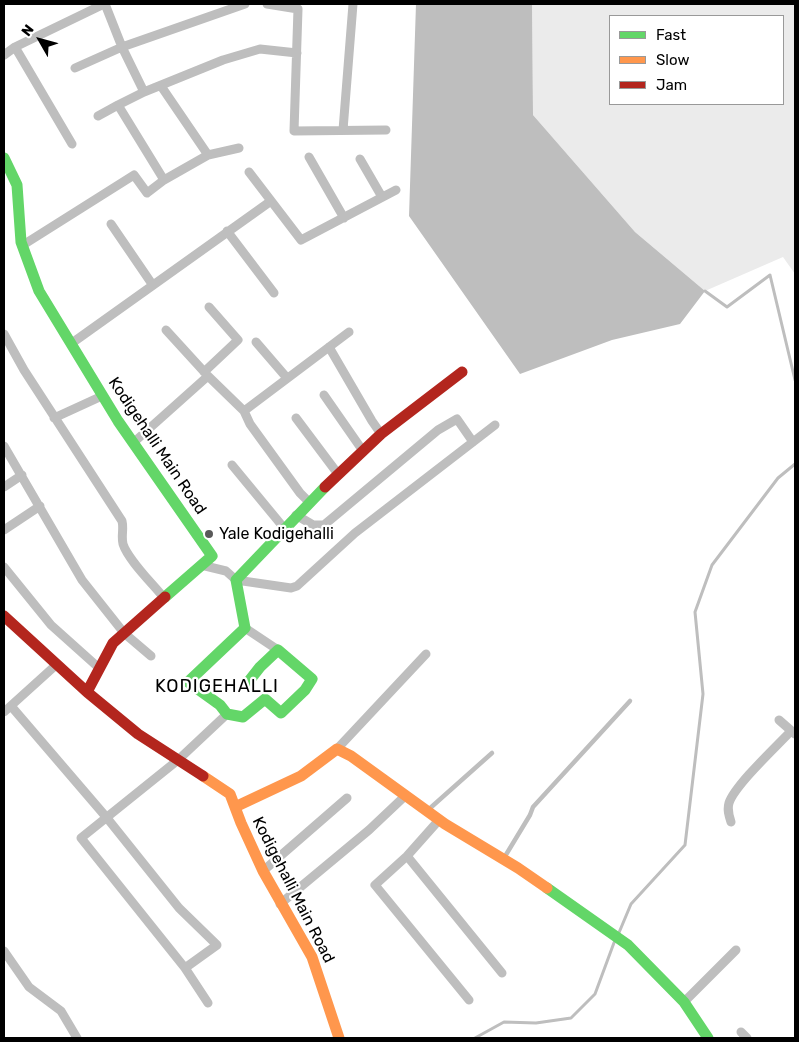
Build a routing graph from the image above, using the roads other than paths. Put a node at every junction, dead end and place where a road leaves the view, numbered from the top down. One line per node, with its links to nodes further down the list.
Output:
1 (105, 4): 5 (street); 6 (street)
2 (245, 4): 6 (street)
3 (267, 4): 7 (street)
4 (353, 4): 14 (street)
5 (15, 46): 8 (street); 16 (street)
6 (122, 47): 9 (street); 11 (street)
7 (297, 52): 10 (street); 14 (street)
8 (4, 55)
9 (75, 68)
10 (161, 86): 11 (street); 18 (street)
11 (144, 92): 12 (street)
12 (118, 105): 13 (street); 23 (street)
13 (98, 116)
14 (343, 130): 15 (street)
15 (386, 130)
16 (72, 144)
17 (239, 148): 18 (street)
18 (208, 154): 23 (street)
19 (309, 157): 27 (street)
20 (4, 158): 30 (street, Kodigehalli Main Road)
21 (360, 159): 25 (street)
22 (249, 172): 26 (street)
23 (164, 180): 30 (street)
24 (396, 190): 25 (street)
25 (382, 198): 27 (street)
26 (271, 201): 27 (street); 29 (street)
27 (344, 218)
28 (111, 224): 31 (street)
29 (226, 231): 31 (street); 32 (street)
30 (23, 246): 38 (street, Kodigehalli Main Road)
31 (152, 284): 38 (street)
32 (274, 293)
33 (209, 307): 41 (street)
34 (166, 330): 41 (street)
35 (349, 332): 39 (street)
36 (4, 334): 46 (street)
37 (256, 342): 42 (street)
38 (72, 343): 44 (street, Kodigehalli Main Road)
39 (329, 347): 42 (street); 49 (street)
40 (462, 372): 49 (street)
41 (206, 374): 45 (street); 51 (street)
42 (287, 378): 45 (street)
43 (324, 395): 53 (street)
44 (102, 396): 46 (street); 51 (street, Kodigehalli Main Road)
45 (244, 411): 58 (street)
46 (54, 418): 66 (street)
47 (296, 418): 55 (street)
48 (495, 425): 50 (street)
49 (381, 434): 53 (street)
50 (473, 442): 60 (street); 65 (street)
51 (133, 443): 63 (street, Kodigehalli Main Road)
52 (4, 446): 56 (street)
53 (363, 451): 55 (street)
54 (232, 465): 61 (street)
55 (338, 474): 58 (street)
56 (22, 475): 57 (street); 59 (street)
57 (4, 487)
58 (309, 502): 60 (street)
59 (40, 506): 62 (street); 69 (street)
60 (296, 515): 61 (street)
61 (284, 528): 65 (street)
62 (4, 530)
63 (202, 565): 65 (street); 66 (street)
64 (4, 567): 74 (street)
65 (236, 580): 68 (street)
66 (164, 598): 69 (street)
67 (4, 616): 73 (street, Kodigehalli Main Road)
68 (245, 628): 70 (street); 79 (street)
69 (124, 633): 72 (street); 74 (street)
70 (278, 650): 75 (street); 79 (street)
71 (426, 654): 82 (street)
72 (151, 656)
73 (56, 665): 76 (street, Kodigehalli Main Road); 78 (street)
74 (99, 668): 76 (street)
75 (249, 681)
76 (87, 692): 84 (street, Kodigehalli Main Road)
77 (630, 701): 93 (lane)
78 (7, 709): 89 (street)
79 (227, 714): 84 (street)
80 (779, 720): 81 (street)
81 (793, 732): 91 (street)
82 (336, 748): 85 (street); 87 (street)
83 (492, 753): 88 (lane)
84 (178, 760): 87 (street, Kodigehalli Main Road); 89 (street)
85 (405, 796): 88 (street); 95 (street)
86 (347, 798): 94 (street)
87 (235, 807): 94 (street, Kodigehalli Main Road)
88 (427, 811): 90 (street)
89 (107, 818): 98 (street); 98 (street)
90 (439, 820): 92 (street); 93 (street)
91 (731, 822)
92 (407, 856): 99 (street); 100 (street)
93 (503, 859): 101 (street)
94 (264, 871): 95 (street, Kodigehalli Main Road)
95 (280, 904): 104 (street, Kodigehalli Main Road)
96 (736, 950): 101 (street)
97 (4, 951): 103 (street)
98 (185, 968): 102 (street)
99 (502, 973)
100 (469, 1000)
101 (684, 1002): 105 (street)
102 (208, 1003)
103 (77, 1038)
104 (339, 1038)
105 (708, 1038)

